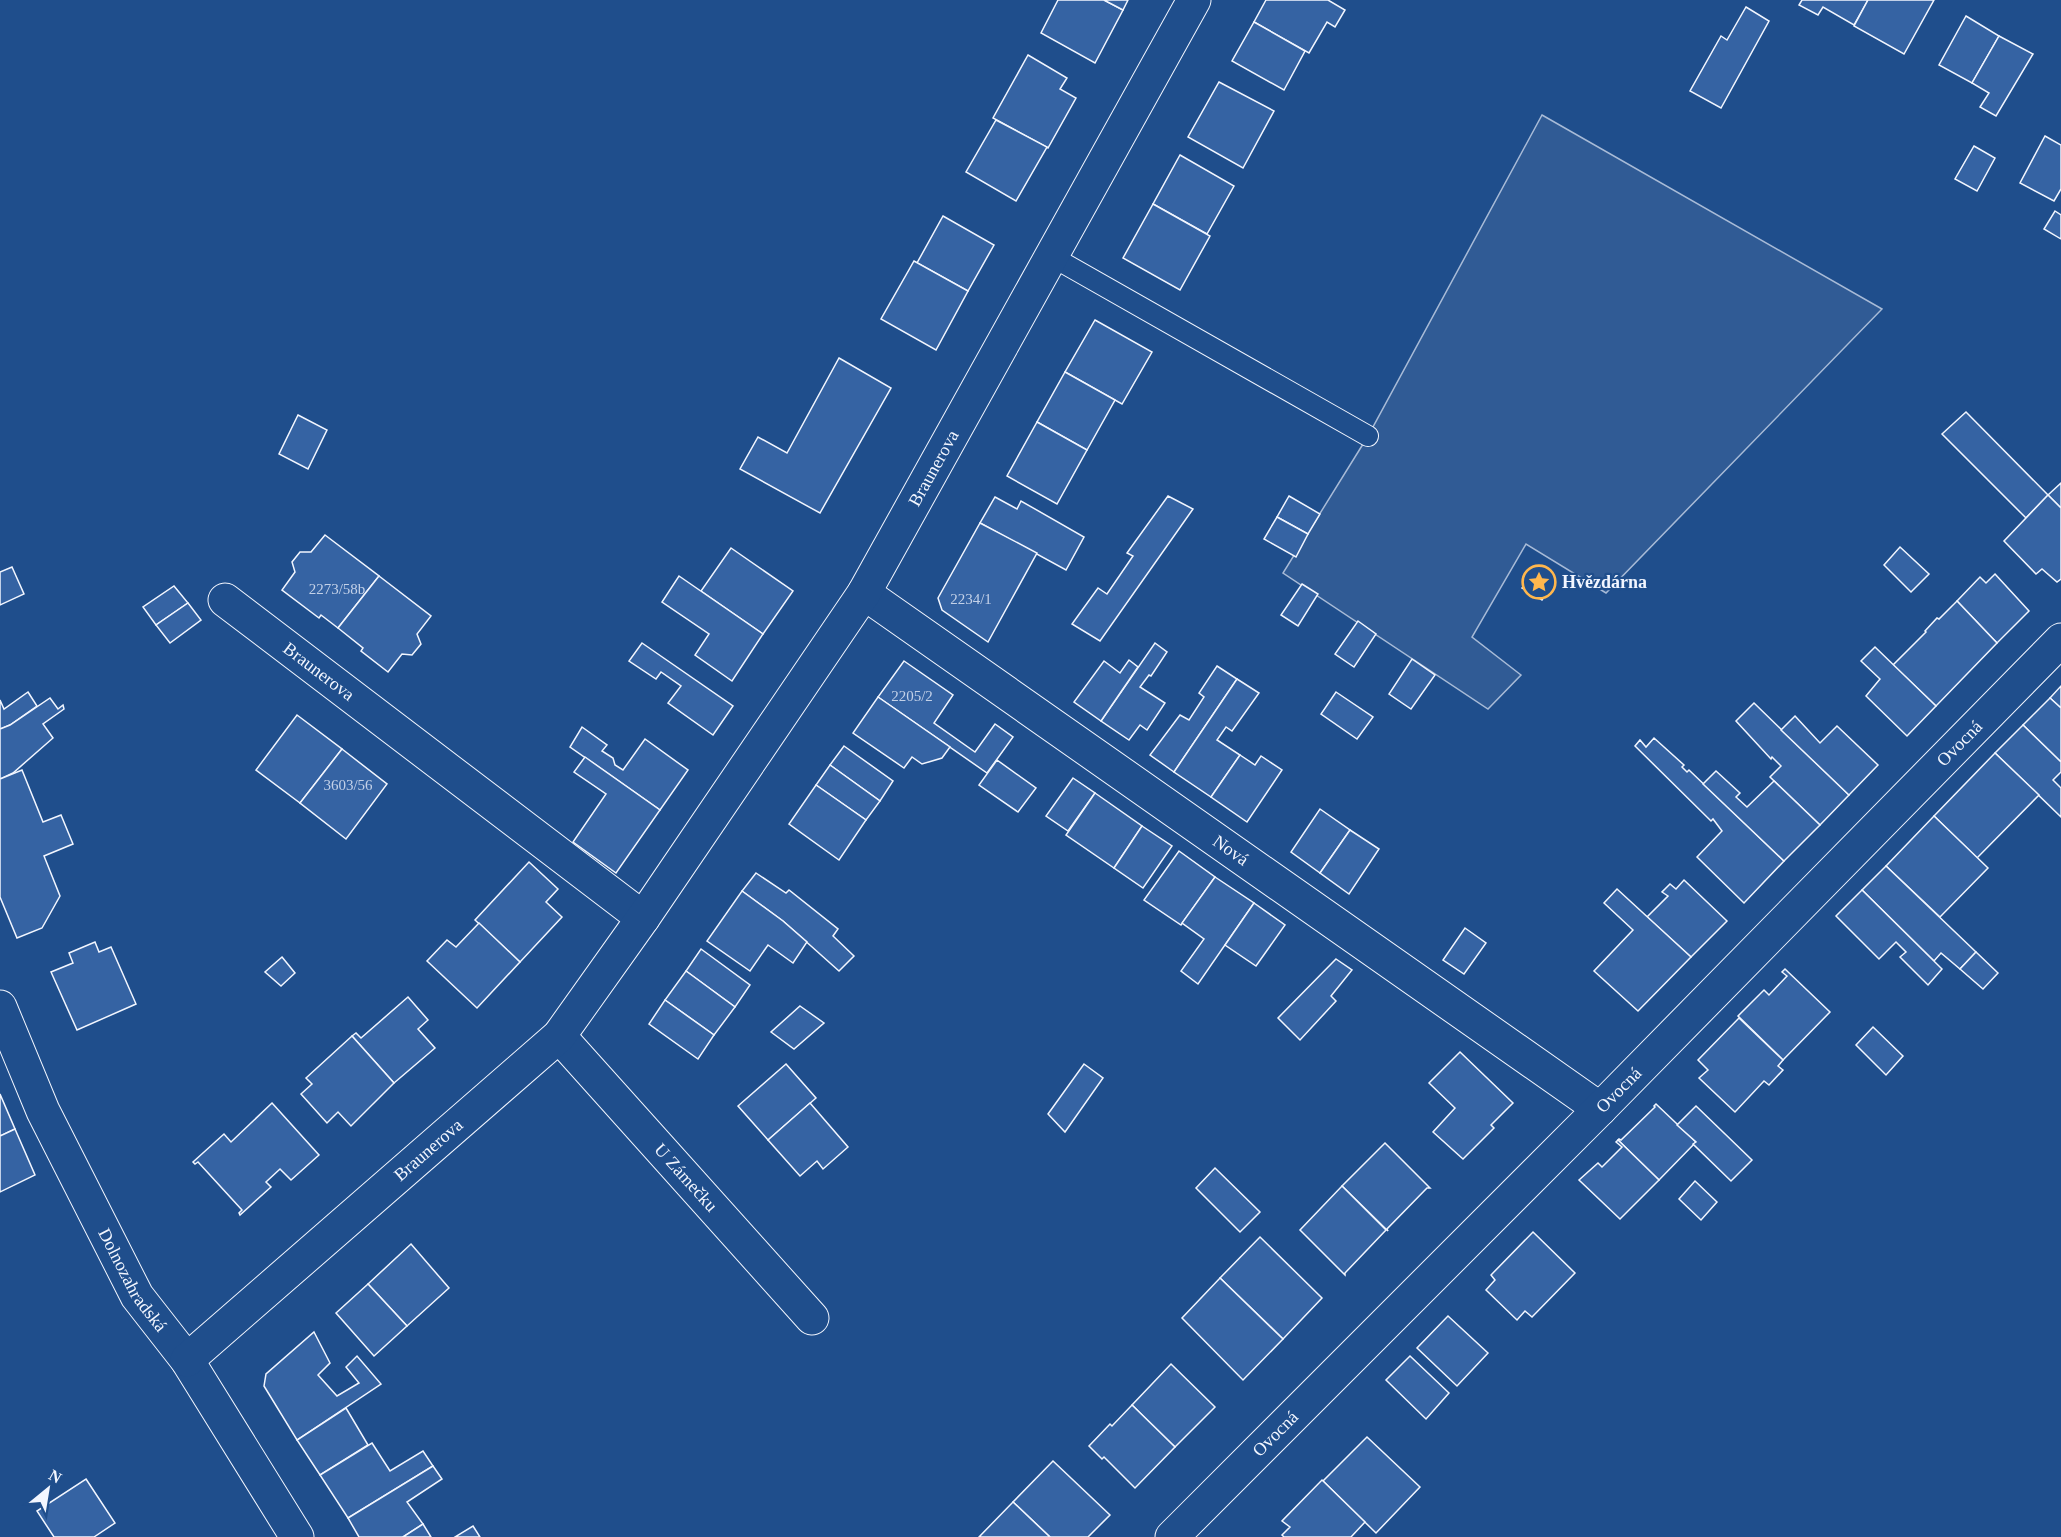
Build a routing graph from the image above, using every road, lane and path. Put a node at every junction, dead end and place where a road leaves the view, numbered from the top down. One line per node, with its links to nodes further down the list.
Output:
1 (1194, 0): 2 (street, Braunerova)
2 (1051, 256): 3 (lane); 4 (street, Braunerova)
3 (1368, 436)
4 (864, 593): 7 (street, Braunerova); 10 (street, Nová)
5 (225, 600): 7 (street, Braunerova)
6 (2061, 640): 10 (street, Ovocná)
7 (643, 918): 9 (street, Braunerova)
8 (0, 1007): 12 (street, Dolnozahradská)
9 (559, 1036): 11 (street, U Zámečku); 12 (street, Braunerova)
10 (1600, 1109): 14 (street, Ovocná)
11 (812, 1318)
12 (187, 1360): 13 (street, Dolnozahradská)
13 (297, 1537)
14 (1172, 1537)

